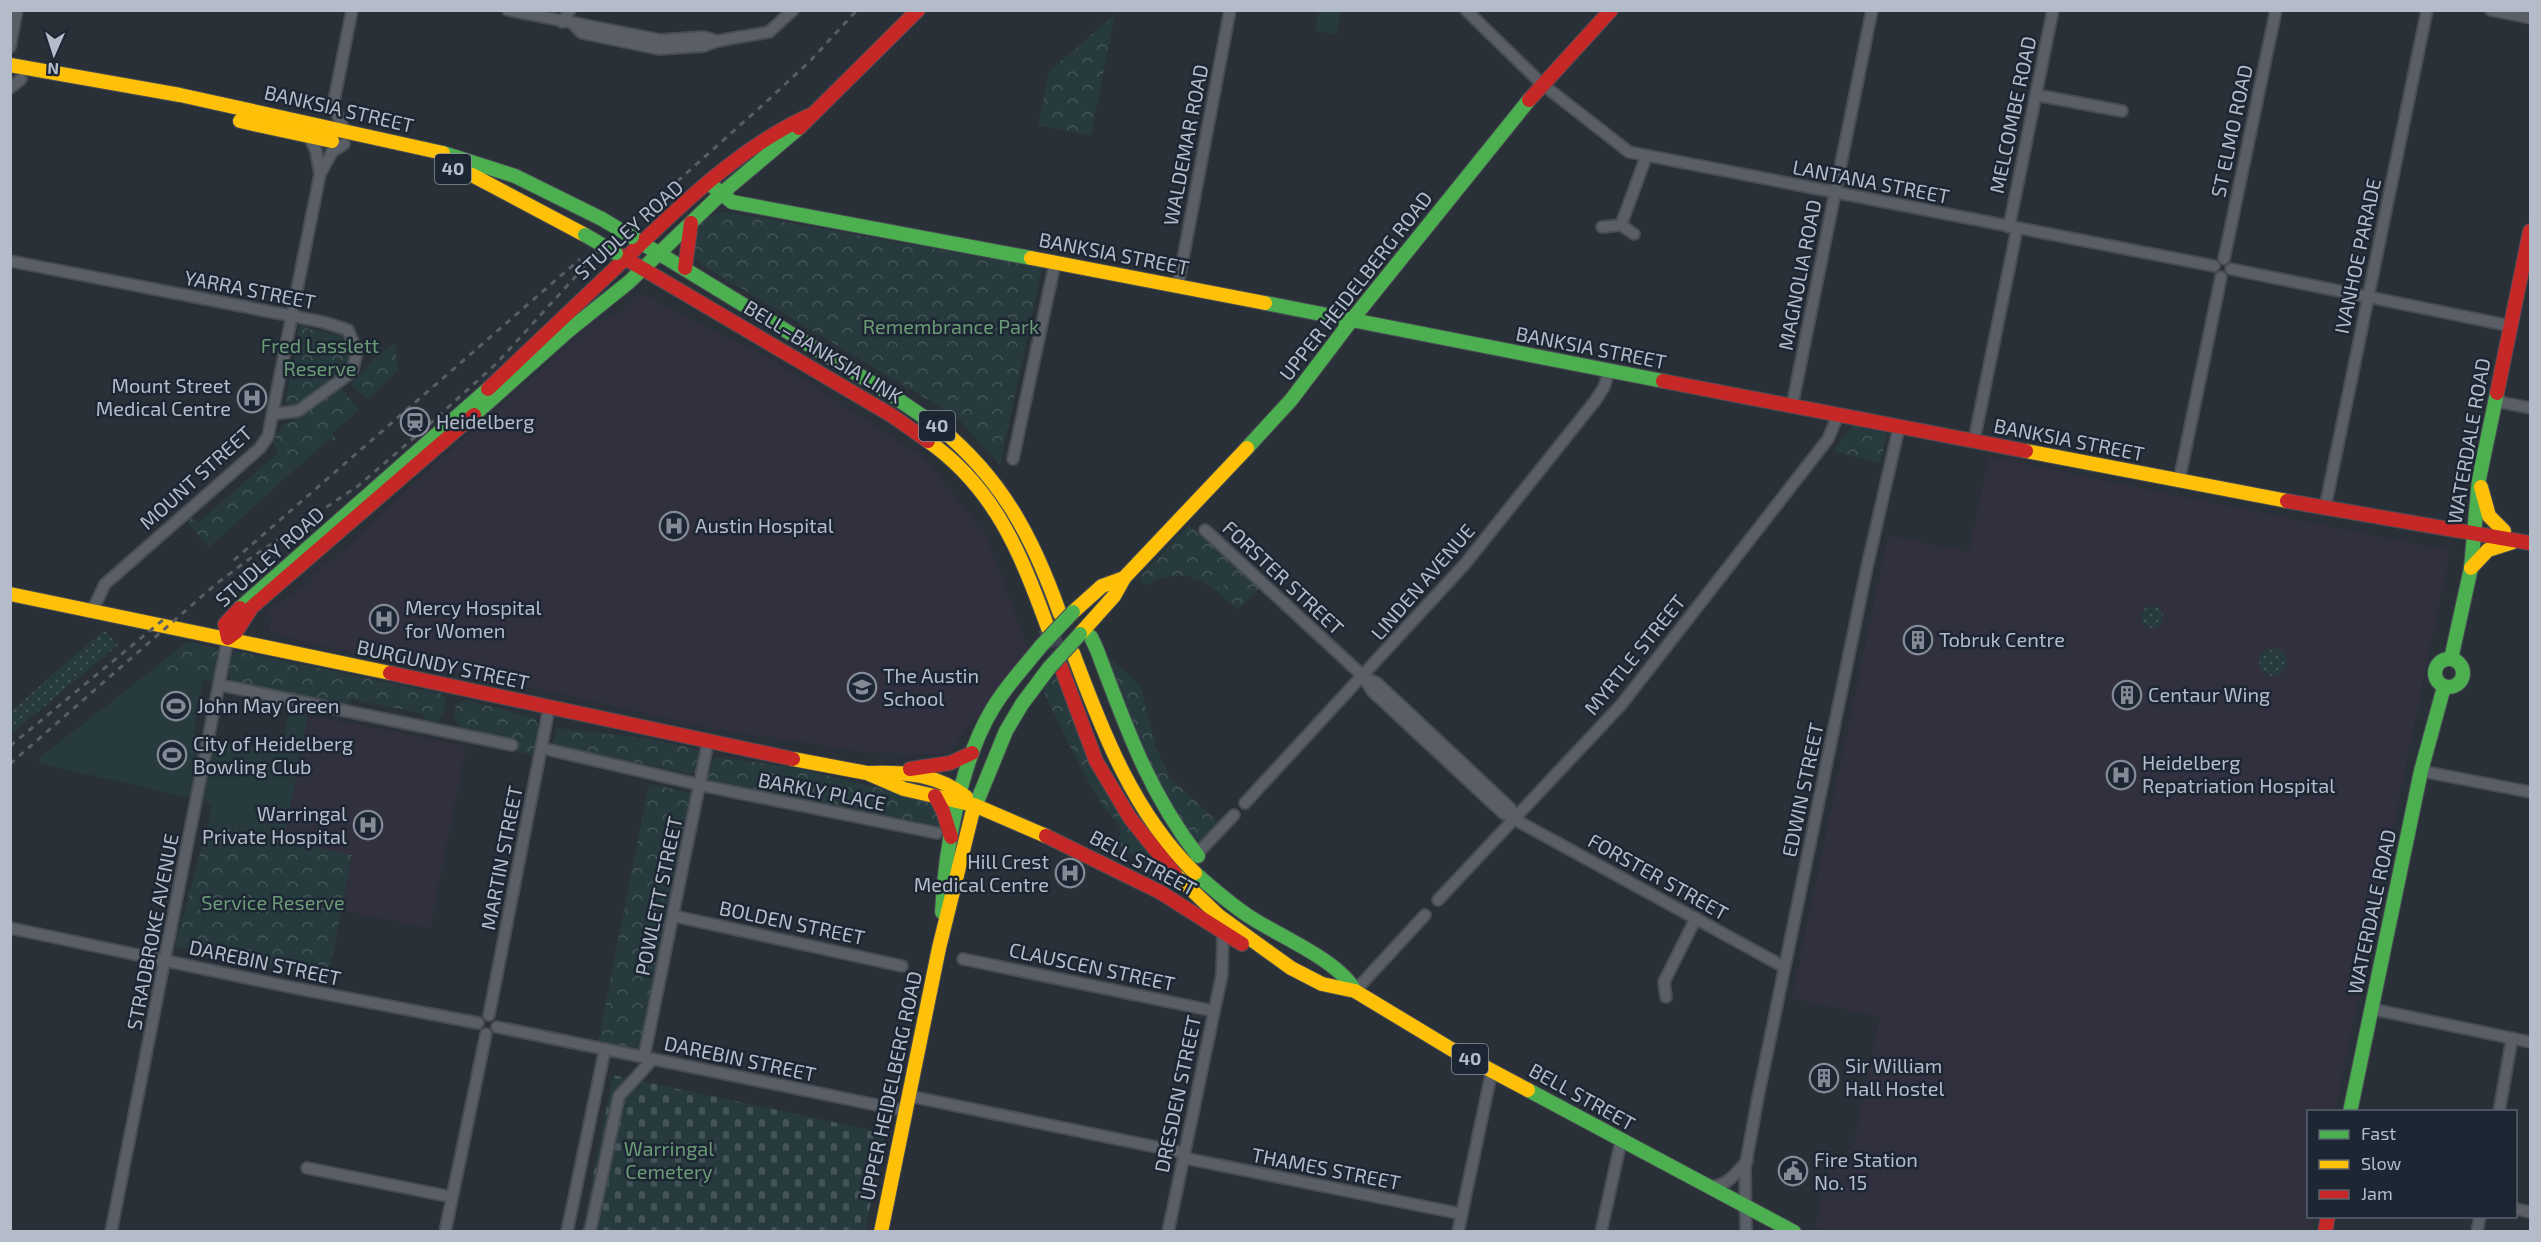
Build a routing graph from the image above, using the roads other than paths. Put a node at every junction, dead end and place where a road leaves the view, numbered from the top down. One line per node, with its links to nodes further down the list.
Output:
1 (17, 10): 17 (street)
2 (352, 10): 22 (street)
3 (508, 10): 16 (street)
4 (570, 10): 16 (street)
5 (793, 10): 16 (street)
6 (918, 10): 24 (main road, STUDLEY ROAD)
7 (1230, 10): 49 (street, WALDEMAR ROAD)
8 (1466, 10): 20 (street, LANTANA STREET)
9 (1611, 10): 20 (main road, UPPER HEIDELBERG ROAD)
10 (1872, 10): 30 (street, MAGNOLIA ROAD)
11 (2053, 10): 21 (street, MELCOMBE ROAD)
12 (2276, 10): 41 (street, ST ELMO ROAD)
13 (2427, 10): 50 (street, IVANHOE PARADE)
14 (2491, 10): 15 (street)
15 (2530, 18)
16 (561, 22)
17 (10, 47)
18 (10, 65): 25 (main road, BANKSIA STREET / 40)
19 (14, 82): 25 (main road, BANKSIA STREET / 40)
20 (1542, 84): 27 (street, LANTANA STREET); 53 (main road, UPPER HEIDELBERG ROAD)
21 (2036, 95): 23 (street); 35 (street, MELCOMBE ROAD)
22 (333, 106): 25 (street); 26 (street)
23 (2122, 111)
24 (808, 116): 29 (main road, STUDLEY ROAD); 31 (main road, STUDLEY ROAD)
25 (311, 129): 26 (main road, BANKSIA STREET / 40); 28 (street, MOUNT STREET)
26 (345, 137): 28 (street, MOUNT STREET); 38 (main road, BANKSIA STREET / 40, bridge); 43 (main road, BANKSIA STREET / 40, bridge)
27 (1646, 157): 30 (street, LANTANA STREET); 33 (street)
28 (320, 174): 52 (street, MOUNT STREET)
29 (710, 184): 31 (main road, BANKSIA STREET); 38 (main road, STUDLEY ROAD)
30 (1834, 193): 35 (street, LANTANA STREET); 57 (street, MAGNOLIA ROAD)
31 (722, 194): 32 (main road, STUDLEY ROAD); 44 (main road, BANKSIA STREET)
32 (692, 223): 39 (main road, STUDLEY ROAD); 46 (main road)
33 (1621, 225): 34 (street); 37 (street)
34 (1602, 227)
35 (2013, 228): 45 (street, LANTANA STREET); 62 (street, MELCOMBE ROAD)
36 (2530, 231): 40 (main road, WATERDALE ROAD)
37 (1634, 234)
38 (637, 240): 39 (main road, BELL–BANKSIA LINK / 40); 43 (main road, STUDLEY ROAD)
39 (658, 252): 43 (main road, STUDLEY ROAD); 46 (main road, BELL–BANKSIA LINK / 40)
40 (2528, 257): 54 (main road, WATERDALE ROAD)
41 (2224, 259): 45 (street); 47 (street)
42 (10, 261): 52 (street, YARRA STREET)
43 (631, 261): 51 (main road, STUDLEY ROAD); 51 (main road, STUDLEY ROAD); 79 (main road, BELL–BANKSIA LINK / 40)
44 (1055, 262): 49 (main road, BANKSIA STREET); 63 (street)
45 (2214, 266): 48 (street)
46 (685, 268): 78 (main road, BELL–BANKSIA LINK / 40)
47 (2232, 269): 48 (street); 50 (street)
48 (2222, 277): 65 (street)
49 (1178, 285): 53 (main road, BANKSIA STREET)
50 (2367, 297): 54 (street); 66 (street, IVANHOE PARADE)
51 (591, 301): 81 (main road, STUDLEY ROAD); 81 (main road, STUDLEY ROAD)
52 (292, 316): 59 (street, MOUNT STREET); 59 (street, YARRA STREET)
53 (1351, 321): 55 (main road, BANKSIA STREET); 73 (main road, UPPER HEIDELBERG ROAD)
54 (2511, 326): 56 (main road, WATERDALE ROAD)
55 (1609, 371): 57 (main road, BANKSIA STREET); 85 (street, LINDEN AVENUE)
56 (2495, 401): 58 (street); 64 (main road, WATERDALE ROAD)
57 (1792, 406): 60 (main road, BANKSIA STREET)
58 (2530, 408)
59 (273, 414): 77 (street, MOUNT STREET)
60 (1838, 415): 61 (main road, BANKSIA STREET); 104 (street, MYRTLE STREET)
61 (1899, 427): 62 (main road, BANKSIA STREET); 123 (street, EDWIN STREET)
62 (1974, 441): 65 (main road, BANKSIA STREET)
63 (1013, 459)
64 (2479, 479): 68 (main road); 69 (main road, WATERDALE ROAD)
65 (2179, 481): 66 (main road, BANKSIA STREET)
66 (2325, 508): 69 (main road, BANKSIA STREET)
67 (1205, 530): 85 (street, FORSTER STREET)
68 (2504, 531): 69 (main road, BANKSIA STREET); 70 (main road, BANKSIA STREET)
69 (2472, 534): 71 (main road, BANKSIA STREET); 72 (main road, WATERDALE ROAD)
70 (2530, 534)
71 (2523, 542): 72 (main road)
72 (2471, 568): 83 (main road, WATERDALE ROAD)
73 (1124, 578): 75 (main road, UPPER HEIDELBERG ROAD); 76 (main road, UPPER HEIDELBERG ROAD)
74 (10, 594): 77 (main road, BURGUNDY STREET)
75 (1089, 596): 76 (main road); 78 (main road, UPPER HEIDELBERG ROAD)
76 (1109, 602): 80 (main road, UPPER HEIDELBERG ROAD)
77 (92, 611): 81 (main road, BURGUNDY STREET)
78 (1067, 613): 79 (main road, UPPER HEIDELBERG ROAD, bridge)
79 (1052, 628): 80 (main road); 92 (main road, UPPER HEIDELBERG ROAD, bridge)
80 (1081, 631): 84 (main road, UPPER HEIDELBERG ROAD, bridge); 108 (main road)
81 (228, 638): 86 (street, STRADBROKE AVENUE); 88 (main road, BURGUNDY STREET)
82 (1073, 653): 113 (main road, 40)
83 (2451, 659): 87 (main road); 87 (main road)
84 (1055, 668): 101 (main road, UPPER HEIDELBERG ROAD); 120 (main road, 40)
85 (1363, 676): 100 (street, LINDEN AVENUE); 104 (street, FORSTER STREET)
86 (220, 685): 90 (street); 119 (street, STRADBROKE AVENUE)
87 (2445, 687): 94 (main road, WATERDALE ROAD)
88 (549, 708): 89 (main road, BURGUNDY STREET); 91 (street, MARTIN STREET)
89 (708, 742): 95 (main road, BURGUNDY STREET); 96 (street, POWLETT STREET)
90 (512, 745)
91 (542, 748): 96 (street); 128 (street, MARTIN STREET)
92 (972, 753): 93 (main road); 99 (main road, UPPER HEIDELBERG ROAD)
93 (892, 771): 95 (main road, BURGUNDY STREET); 99 (main road, BURGUNDY STREET)
94 (2421, 771): 97 (street); 126 (main road, WATERDALE ROAD)
95 (867, 773): 98 (main road, BURGUNDY STREET)
96 (700, 784): 106 (street, BARKLY PLACE); 111 (street, POWLETT STREET)
97 (2530, 792)
98 (935, 796): 99 (main road, BURGUNDY STREET); 107 (main road)
99 (959, 796): 101 (main road, BURGUNDY STREET); 107 (main road, UPPER HEIDELBERG ROAD)
100 (1245, 803)
101 (974, 805): 103 (main road, BELL STREET); 105 (main road, UPPER HEIDELBERG ROAD)
102 (1234, 814): 108 (street)
103 (1008, 818): 105 (main road); 115 (main road, BELL STREET)
104 (1515, 818): 109 (street, MYRTLE STREET); 112 (street, FORSTER STREET)
105 (968, 829): 116 (main road, UPPER HEIDELBERG ROAD)
106 (937, 833)
107 (952, 841): 116 (main road, UPPER HEIDELBERG ROAD)
108 (1196, 855): 113 (main road)
109 (1438, 900)
110 (1425, 915): 124 (street)
111 (674, 916): 122 (street, BOLDEN STREET); 135 (street, POWLETT STREET)
112 (1696, 918): 123 (street, FORSTER STREET); 125 (street)
113 (1261, 924): 124 (main road, BELL STREET / 40)
114 (10, 928): 119 (street, DAREBIN STREET)
115 (1223, 932): 117 (main road, BELL STREET); 121 (street, DRESDEN STREET)
116 (939, 948): 137 (main road, UPPER HEIDELBERG ROAD)
117 (1248, 948): 120 (main road, BELL STREET); 121 (street)
118 (963, 959): 127 (street, CLAUSCEN STREET)
119 (166, 960): 129 (street, DAREBIN STREET); 149 (street, STRADBROKE AVENUE)
120 (1279, 960): 124 (main road, BELL STREET / 40)
121 (1224, 963): 127 (street, DRESDEN STREET)
122 (902, 966)
123 (1784, 967): 143 (street, EDWIN STREET)
124 (1355, 992): 136 (main road, BELL STREET / 40)
125 (1666, 997)
126 (2372, 1009): 132 (street); 138 (main road, WATERDALE ROAD)
127 (1214, 1011): 142 (street, DRESDEN STREET)
128 (489, 1015): 129 (street); 130 (street)
129 (478, 1023): 131 (street)
130 (497, 1027): 131 (street); 134 (street, DAREBIN STREET)
131 (486, 1034): 146 (street)
132 (2512, 1038): 133 (street); 139 (street)
133 (2530, 1042)
134 (605, 1049): 135 (street, DAREBIN STREET); 151 (street)
135 (648, 1058): 140 (street, DAREBIN STREET); 152 (street)
136 (1492, 1070): 141 (main road, BELL STREET / 40); 148 (street)
137 (909, 1096): 140 (main road, UPPER HEIDELBERG ROAD); 142 (street, THAMES STREET)
138 (2350, 1110)
139 (2499, 1110)
140 (906, 1111): 153 (main road, UPPER HEIDELBERG ROAD)
141 (1621, 1141): 145 (main road, BELL STREET / 40); 156 (street)
142 (1185, 1155): 148 (street, THAMES STREET); 154 (street, DRESDEN STREET)
143 (1746, 1161): 145 (street); 147 (street, EDWIN STREET)
144 (307, 1168): 146 (street)
145 (1707, 1186): 147 (main road, BELL STREET / 40)
146 (452, 1197): 150 (street)
147 (1746, 1207): 157 (street, EDWIN STREET); 158 (main road, BELL STREET / 40)
148 (1462, 1214): 155 (street)
149 (111, 1232)
150 (445, 1232)
151 (567, 1232)
152 (590, 1232)
153 (881, 1232)
154 (1168, 1232)
155 (1458, 1232)
156 (1601, 1232)
157 (1746, 1232)
158 (1794, 1232)

